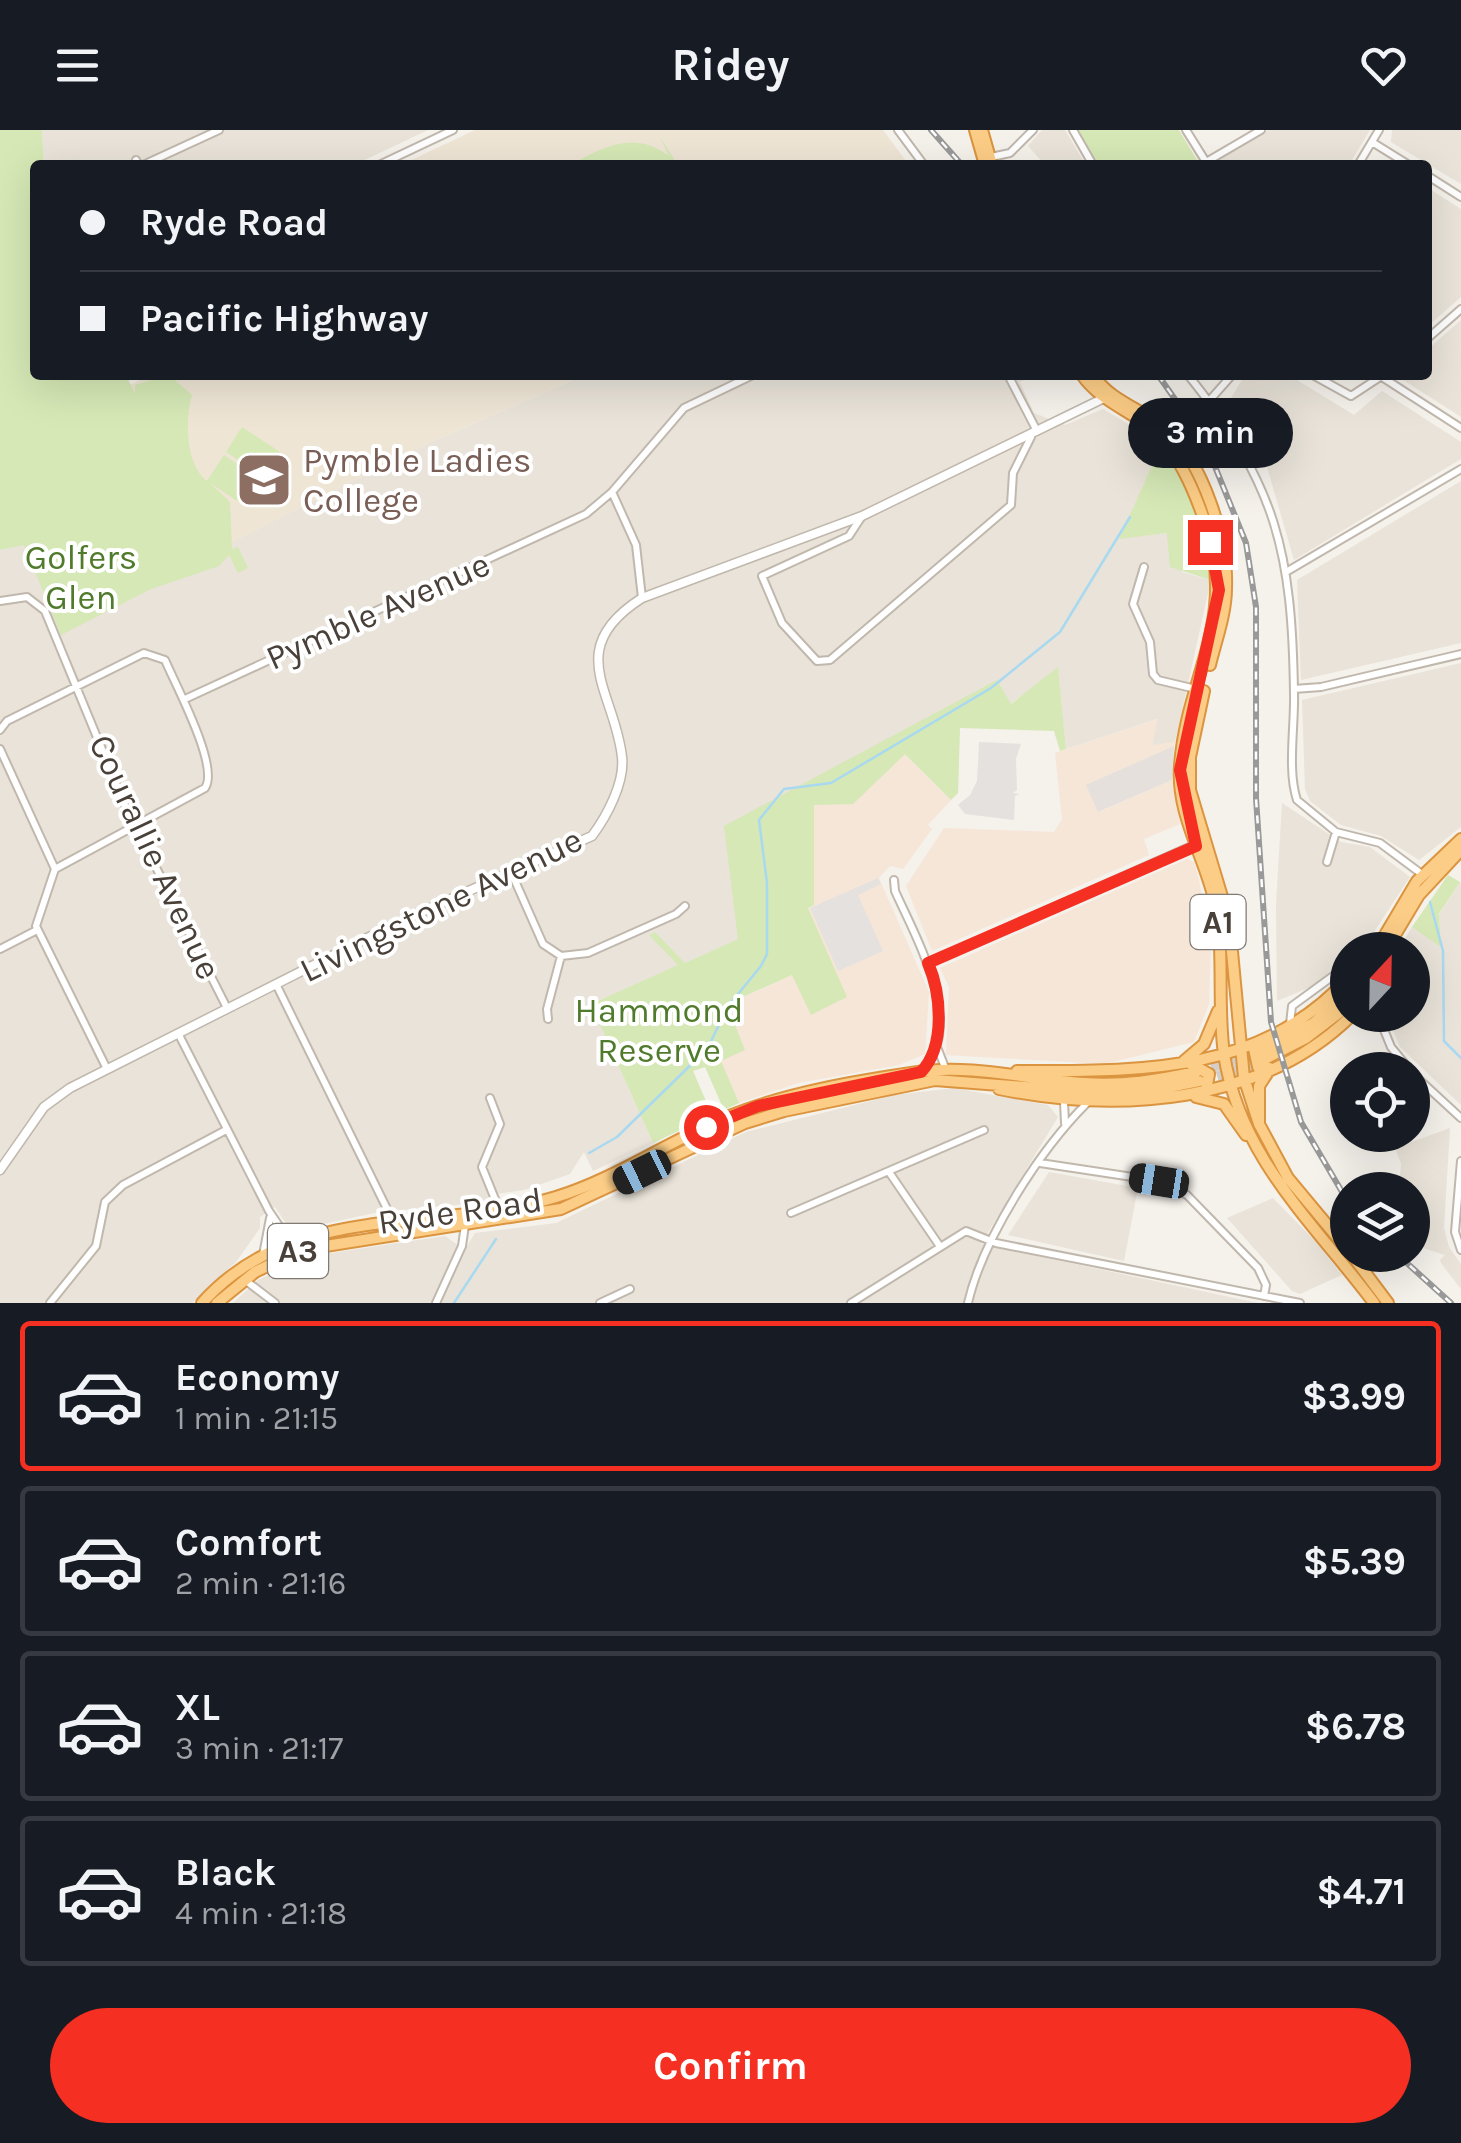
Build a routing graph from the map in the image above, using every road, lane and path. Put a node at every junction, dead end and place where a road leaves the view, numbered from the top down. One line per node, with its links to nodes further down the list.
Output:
1 (219, 130): 12 (street)
2 (453, 130): 13 (street)
3 (898, 130): 14 (street)
4 (974, 130): 15 (highway)
5 (982, 130): 16 (highway)
6 (1033, 130): 17 (street)
7 (1073, 130): 18 (street)
8 (1186, 130): 19 (street)
9 (1261, 130): 20 (street)
10 (1380, 130): 11 (street)
11 (1372, 142): 21 (street); 22 (street)
12 (146, 160)
13 (390, 160)
14 (920, 160)
15 (988, 160)
16 (989, 160)
17 (994, 160)
18 (1090, 160)
19 (1202, 160)
20 (1211, 160)
21 (1361, 160)
22 (1401, 160)
23 (1432, 179): 24 (street)
24 (1461, 197)
25 (1461, 309): 26 (street)
26 (1432, 334)
27 (743, 380): 43 (street, Pymble Avenue)
28 (1010, 380): 39 (street)
29 (1088, 380): 36 (highway, A1)
30 (1095, 380): 36 (highway, A1)
31 (1192, 380): 37 (street)
32 (1228, 380): 37 (street)
33 (1322, 380): 34 (street)
34 (1376, 380)
35 (1388, 380): 38 (street)
36 (1106, 396): 39 (street, Livingstone Avenue); 41 (highway, A1)
37 (1209, 401): 40 (street)
38 (1461, 428)
39 (1034, 434): 44 (street, Livingstone Avenue); 44 (street)
40 (1233, 436): 41 (street, bridge); 46 (street)
41 (1185, 462): 52 (highway, A1)
42 (1461, 468): 46 (street)
43 (612, 492): 47 (street); 53 (street, Pymble Avenue)
44 (862, 516): 47 (street, Livingstone Avenue)
45 (1144, 567): 52 (street)
46 (1286, 572): 51 (street)
47 (642, 598): 64 (street, Livingstone Avenue)
48 (0, 601): 50 (street, Courallie Avenue)
49 (1461, 654): 51 (street)
50 (75, 688): 53 (street); 54 (street); 56 (street, Courallie Avenue)
51 (1294, 689): 58 (street)
52 (1200, 690): 57 (highway, A1); 60 (highway, A1)
53 (185, 699): 56 (street)
54 (0, 730)
55 (0, 749): 63 (street)
56 (137, 825): 63 (street); 79 (street, Courallie Avenue)
57 (1199, 829): 60 (street); 83 (highway, A1)
58 (1336, 832): 62 (street); 65 (street)
59 (1461, 840): 65 (highway)
60 (1196, 846): 74 (street); 78 (highway, A1)
61 (1459, 856): 68 (highway)
62 (1328, 862)
63 (55, 869): 69 (street)
64 (512, 874): 73 (street); 76 (street, Livingstone Avenue)
65 (1423, 875): 68 (highway)
66 (894, 880): 74 (street)
67 (685, 906): 73 (street)
68 (1397, 922): 70 (highway); 71 (highway)
69 (37, 930): 72 (street); 93 (street)
70 (1388, 932)
71 (1394, 932)
72 (0, 949)
73 (561, 956): 81 (street)
74 (928, 963): 88 (street)
75 (1330, 979): 84 (street)
76 (276, 984): 79 (street, Livingstone Avenue); 119 (street)
77 (1330, 996): 84 (highway)
78 (1221, 1002): 91 (highway, A1); 92 (highway)
79 (227, 1008): 86 (street, Livingstone Avenue)
80 (1330, 1008): 90 (highway)
81 (548, 1019)
82 (1330, 1020): 90 (highway)
83 (1236, 1022): 87 (highway); 89 (highway, A1)
84 (1291, 1025): 87 (highway)
85 (1330, 1026): 90 (highway)
86 (179, 1035): 93 (street, Livingstone Avenue); 108 (street)
87 (1266, 1038): 90 (highway)
88 (936, 1040): 95 (street); 96 (street)
89 (1239, 1052): 90 (highway); 91 (highway); 97 (highway, A1)
90 (1262, 1056): 97 (highway); 106 (highway)
91 (1225, 1057): 92 (highway); 99 (highway, A1)
92 (1183, 1062): 94 (highway); 98 (highway)
93 (106, 1069): 113 (street, Livingstone Avenue)
94 (961, 1071): 96 (highway, Ryde Road / A3); 98 (highway, Ryde Road / A3)
95 (921, 1072): 96 (highway, Ryde Road / A3); 115 (highway, Ryde Road / A3)
96 (948, 1075): 98 (highway, Ryde Road / A3); 103 (highway); 120 (highway, Ryde Road / A3)
97 (1244, 1078): 99 (highway); 106 (highway, A1)
98 (1200, 1081): 99 (highway); 101 (highway)
99 (1230, 1081): 110 (highway, A1)
100 (1430, 1089): 105 (street)
101 (1185, 1096): 104 (highway); 110 (highway)
102 (490, 1098): 115 (street)
103 (1064, 1102): 104 (highway); 107 (street)
104 (1087, 1103): 107 (street)
105 (1461, 1118)
106 (1259, 1124): 121 (highway, A1)
107 (1065, 1125): 112 (street)
108 (226, 1130): 116 (street); 132 (street)
109 (984, 1130): 114 (street)
110 (1249, 1136): 141 (highway, A1)
111 (1461, 1160): 126 (street)
112 (1040, 1164): 123 (street); 131 (street)
113 (0, 1170)
114 (889, 1172): 118 (street); 125 (street)
115 (499, 1209): 117 (highway, Ryde Road / A3)
116 (269, 1212): 124 (street); 127 (street)
117 (464, 1213): 119 (highway, Ryde Road / A3); 120 (street)
118 (790, 1213)
119 (394, 1221): 122 (street); 124 (highway, Ryde Road / A3)
120 (465, 1226): 122 (highway, Ryde Road / A3); 136 (street)
121 (1330, 1230)
122 (394, 1234): 129 (highway, Ryde Road / A3)
123 (992, 1241): 125 (street); 131 (street); 139 (street)
124 (290, 1242): 127 (highway, Ryde Road / A3)
125 (939, 1246): 138 (street)
126 (1461, 1250)
127 (262, 1254): 133 (highway, Ryde Road / A3)
128 (1364, 1272): 142 (highway, A1)
129 (244, 1280): 134 (highway, Ryde Road / A3); 135 (street)
130 (630, 1290): 137 (street)
131 (1264, 1296): 140 (street)
132 (50, 1303)
133 (202, 1303)
134 (218, 1303)
135 (275, 1303)
136 (436, 1303)
137 (600, 1303)
138 (851, 1303)
139 (968, 1303)
140 (1300, 1303)
141 (1374, 1303)
142 (1387, 1303)

